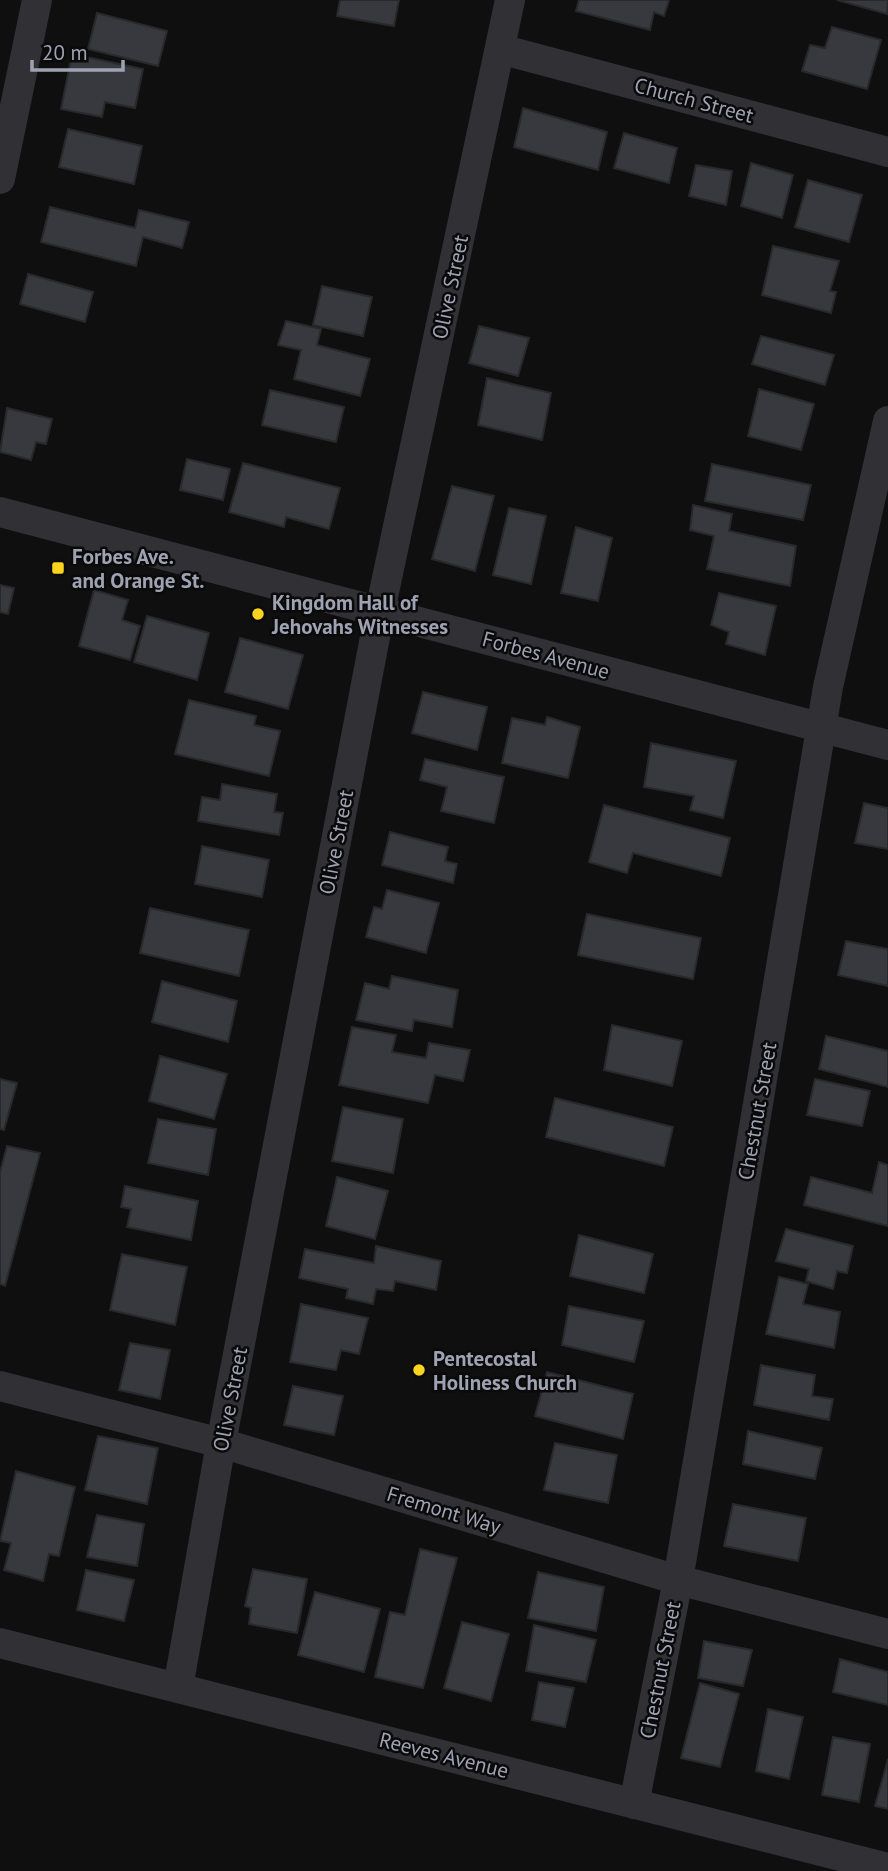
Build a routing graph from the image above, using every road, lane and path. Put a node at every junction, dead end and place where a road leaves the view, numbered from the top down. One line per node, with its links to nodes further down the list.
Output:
1 (37, 0): 5 (street)
2 (510, 0): 3 (street, Olive Street)
3 (500, 49): 4 (street, Church Street); 8 (street, Olive Street)
4 (888, 152)
5 (0, 179)
6 (888, 421): 9 (street, Chestnut Street)
7 (0, 512): 8 (street, Forbes Avenue)
8 (380, 611): 9 (street, Forbes Avenue); 12 (street, Olive Street)
9 (821, 728): 10 (street, Forbes Avenue); 13 (street, Chestnut Street)
10 (888, 745)
11 (0, 1386): 12 (street, Fremont Way)
12 (221, 1443): 13 (street, Fremont Way); 16 (street, Olive Street)
13 (678, 1580): 14 (street, Fremont Way); 17 (street, Chestnut Street)
14 (888, 1634)
15 (0, 1643): 16 (street, Reeves Avenue)
16 (178, 1688): 17 (street, Reeves Avenue)
17 (634, 1804): 18 (street, Reeves Avenue)
18 (888, 1868)

